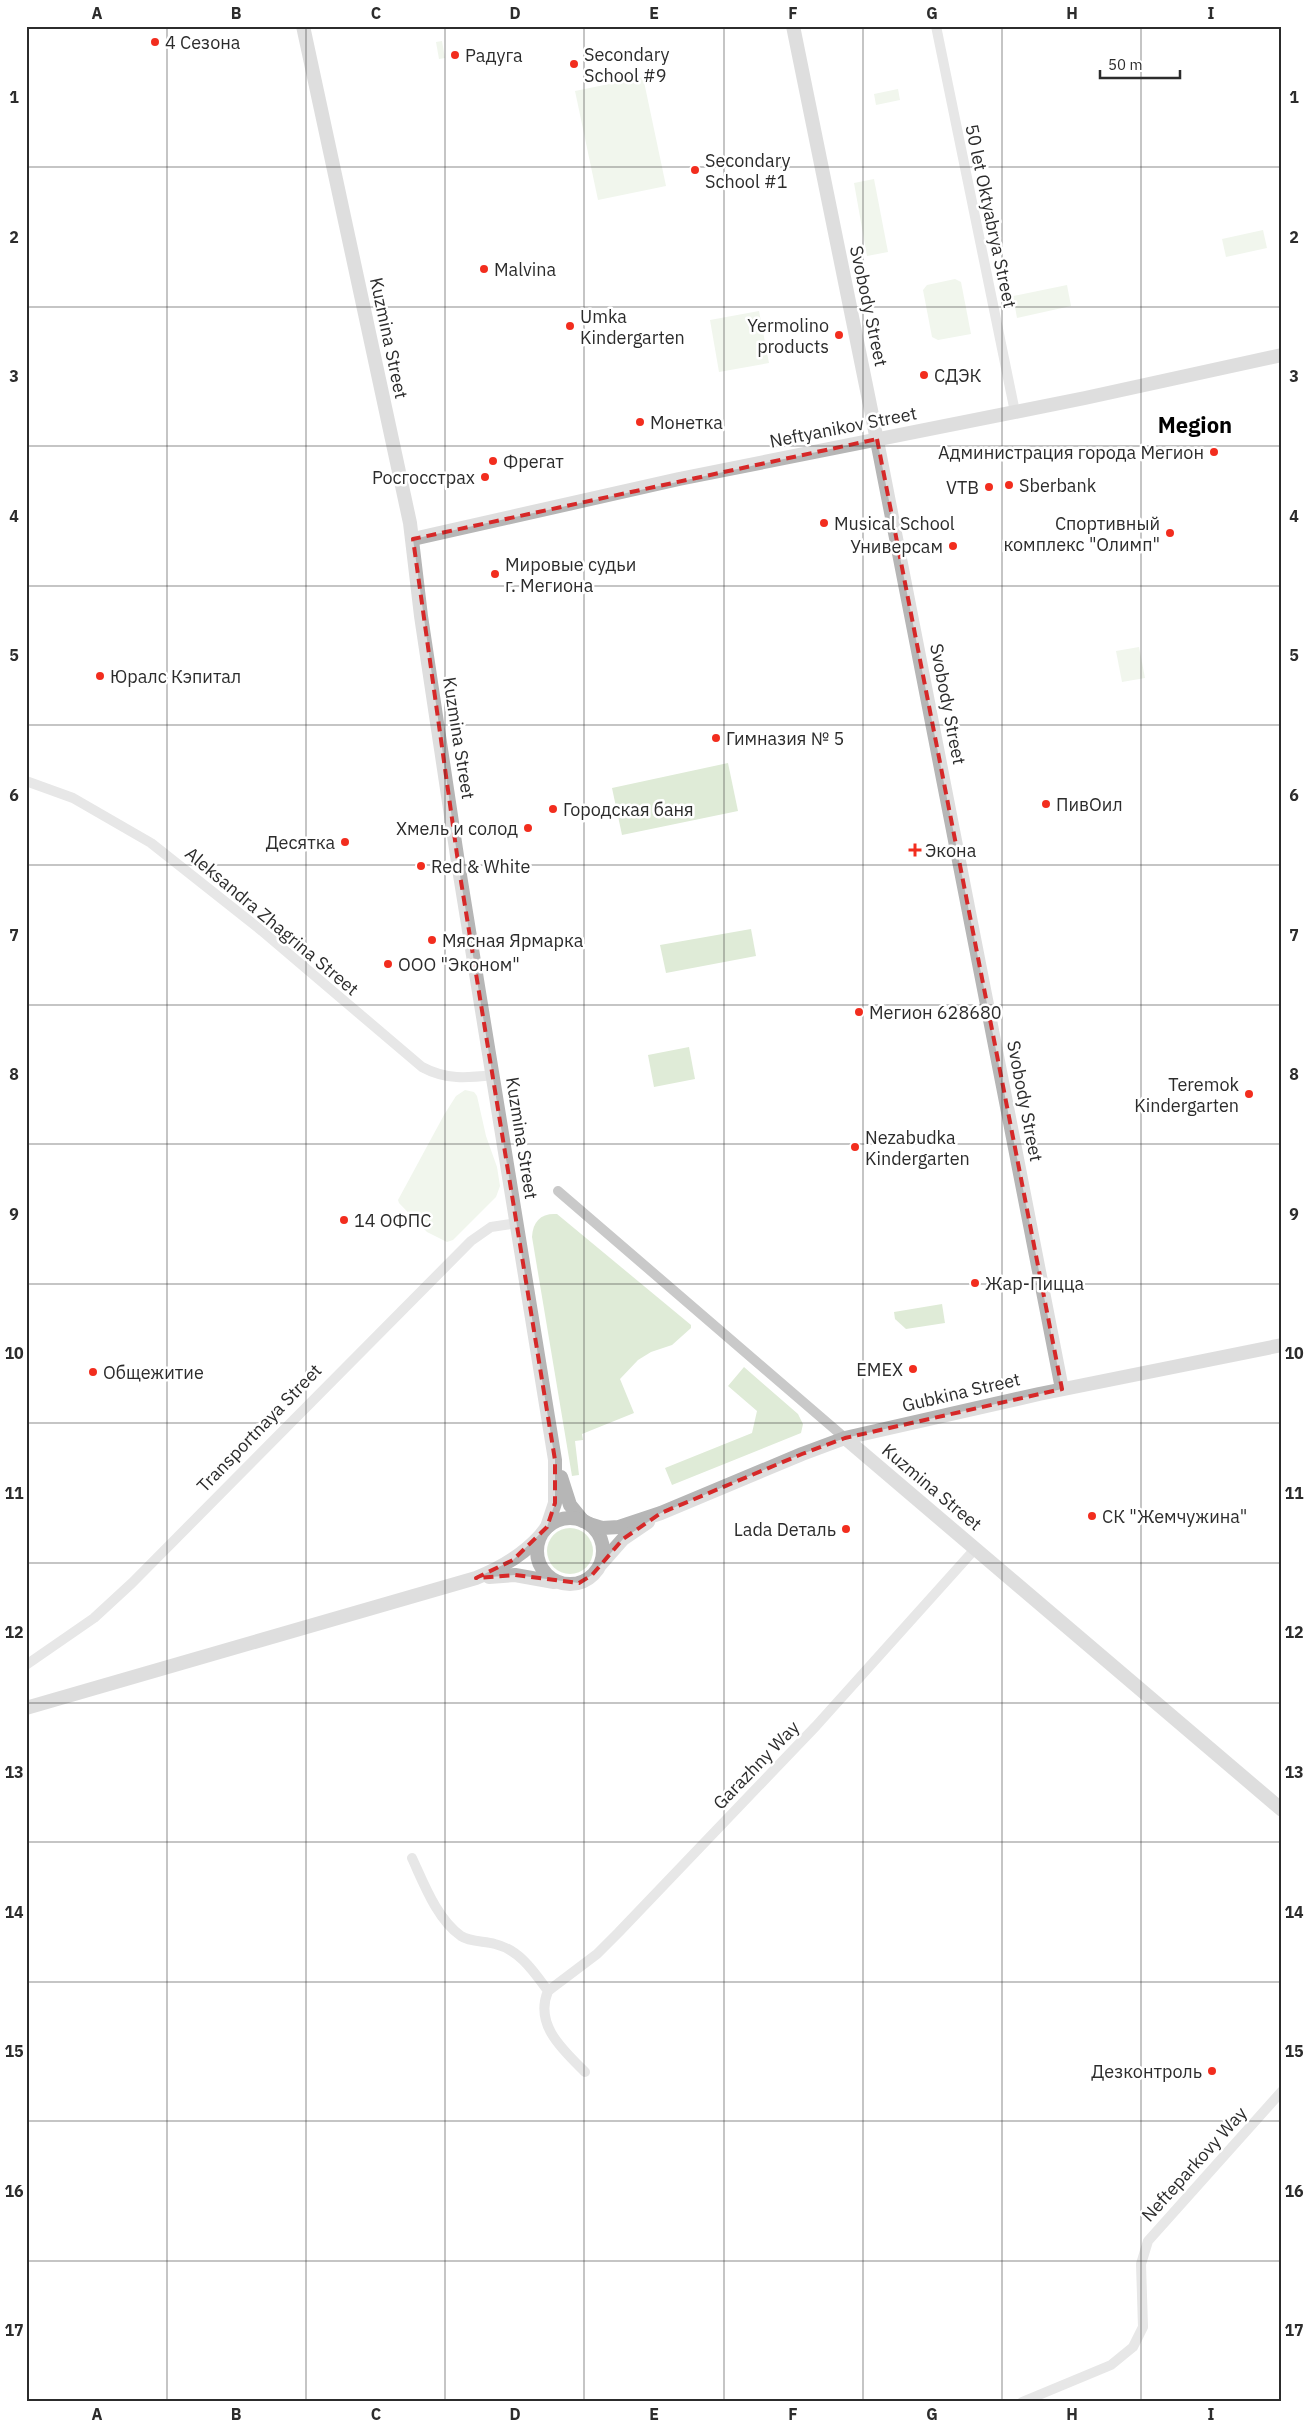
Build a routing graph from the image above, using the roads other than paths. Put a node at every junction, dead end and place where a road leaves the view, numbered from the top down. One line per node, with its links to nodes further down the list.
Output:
1 (303, 26): 7 (main road, Kuzmina Street)
2 (793, 26): 6 (main road, Svobody Street)
3 (936, 26): 5 (street, 50 let Oktyabrya Street)
4 (1282, 355): 5 (main road, Neftyanikov Street)
5 (1015, 412): 6 (main road, Neftyanikov Street)
6 (877, 439): 7 (main road, Neftyanikov Street); 13 (main road, Svobody Street)
7 (413, 539): 9 (main road, Kuzmina Street)
8 (26, 781): 9 (street, Aleksandra Zhagrina Street)
9 (493, 1075): 11 (main road, Kuzmina Street)
10 (558, 1191): 14 (street, Kuzmina Street)
11 (517, 1223): 15 (main road, Kuzmina Street); 23 (street, Transportnaya Street)
12 (1282, 1345): 13 (main road, Gubkina Street)
13 (1062, 1389): 14 (main road, Gubkina Street)
14 (845, 1438): 16 (main road, Gubkina Street); 19 (main road, Kuzmina Street)
15 (555, 1460): 17 (main road); 18 (main road)
16 (661, 1513): 17 (main road); 20 (main road)
17 (586, 1522): 18 (main road); 20 (main road)
18 (543, 1532): 21 (main road); 22 (main road)
19 (975, 1548): 25 (main road, Kuzmina Street); 27 (street, Garazhny Way)
20 (599, 1567): 22 (main road)
21 (476, 1578): 22 (main road); 24 (main road)
22 (563, 1583)
23 (26, 1665)
24 (26, 1708)
25 (1282, 1810)
26 (412, 1858): 27 (street)
27 (548, 1991): 28 (street)
28 (585, 2072)
29 (1282, 2091): 30 (street, Nefteparkovy Way)
30 (1022, 2402)

